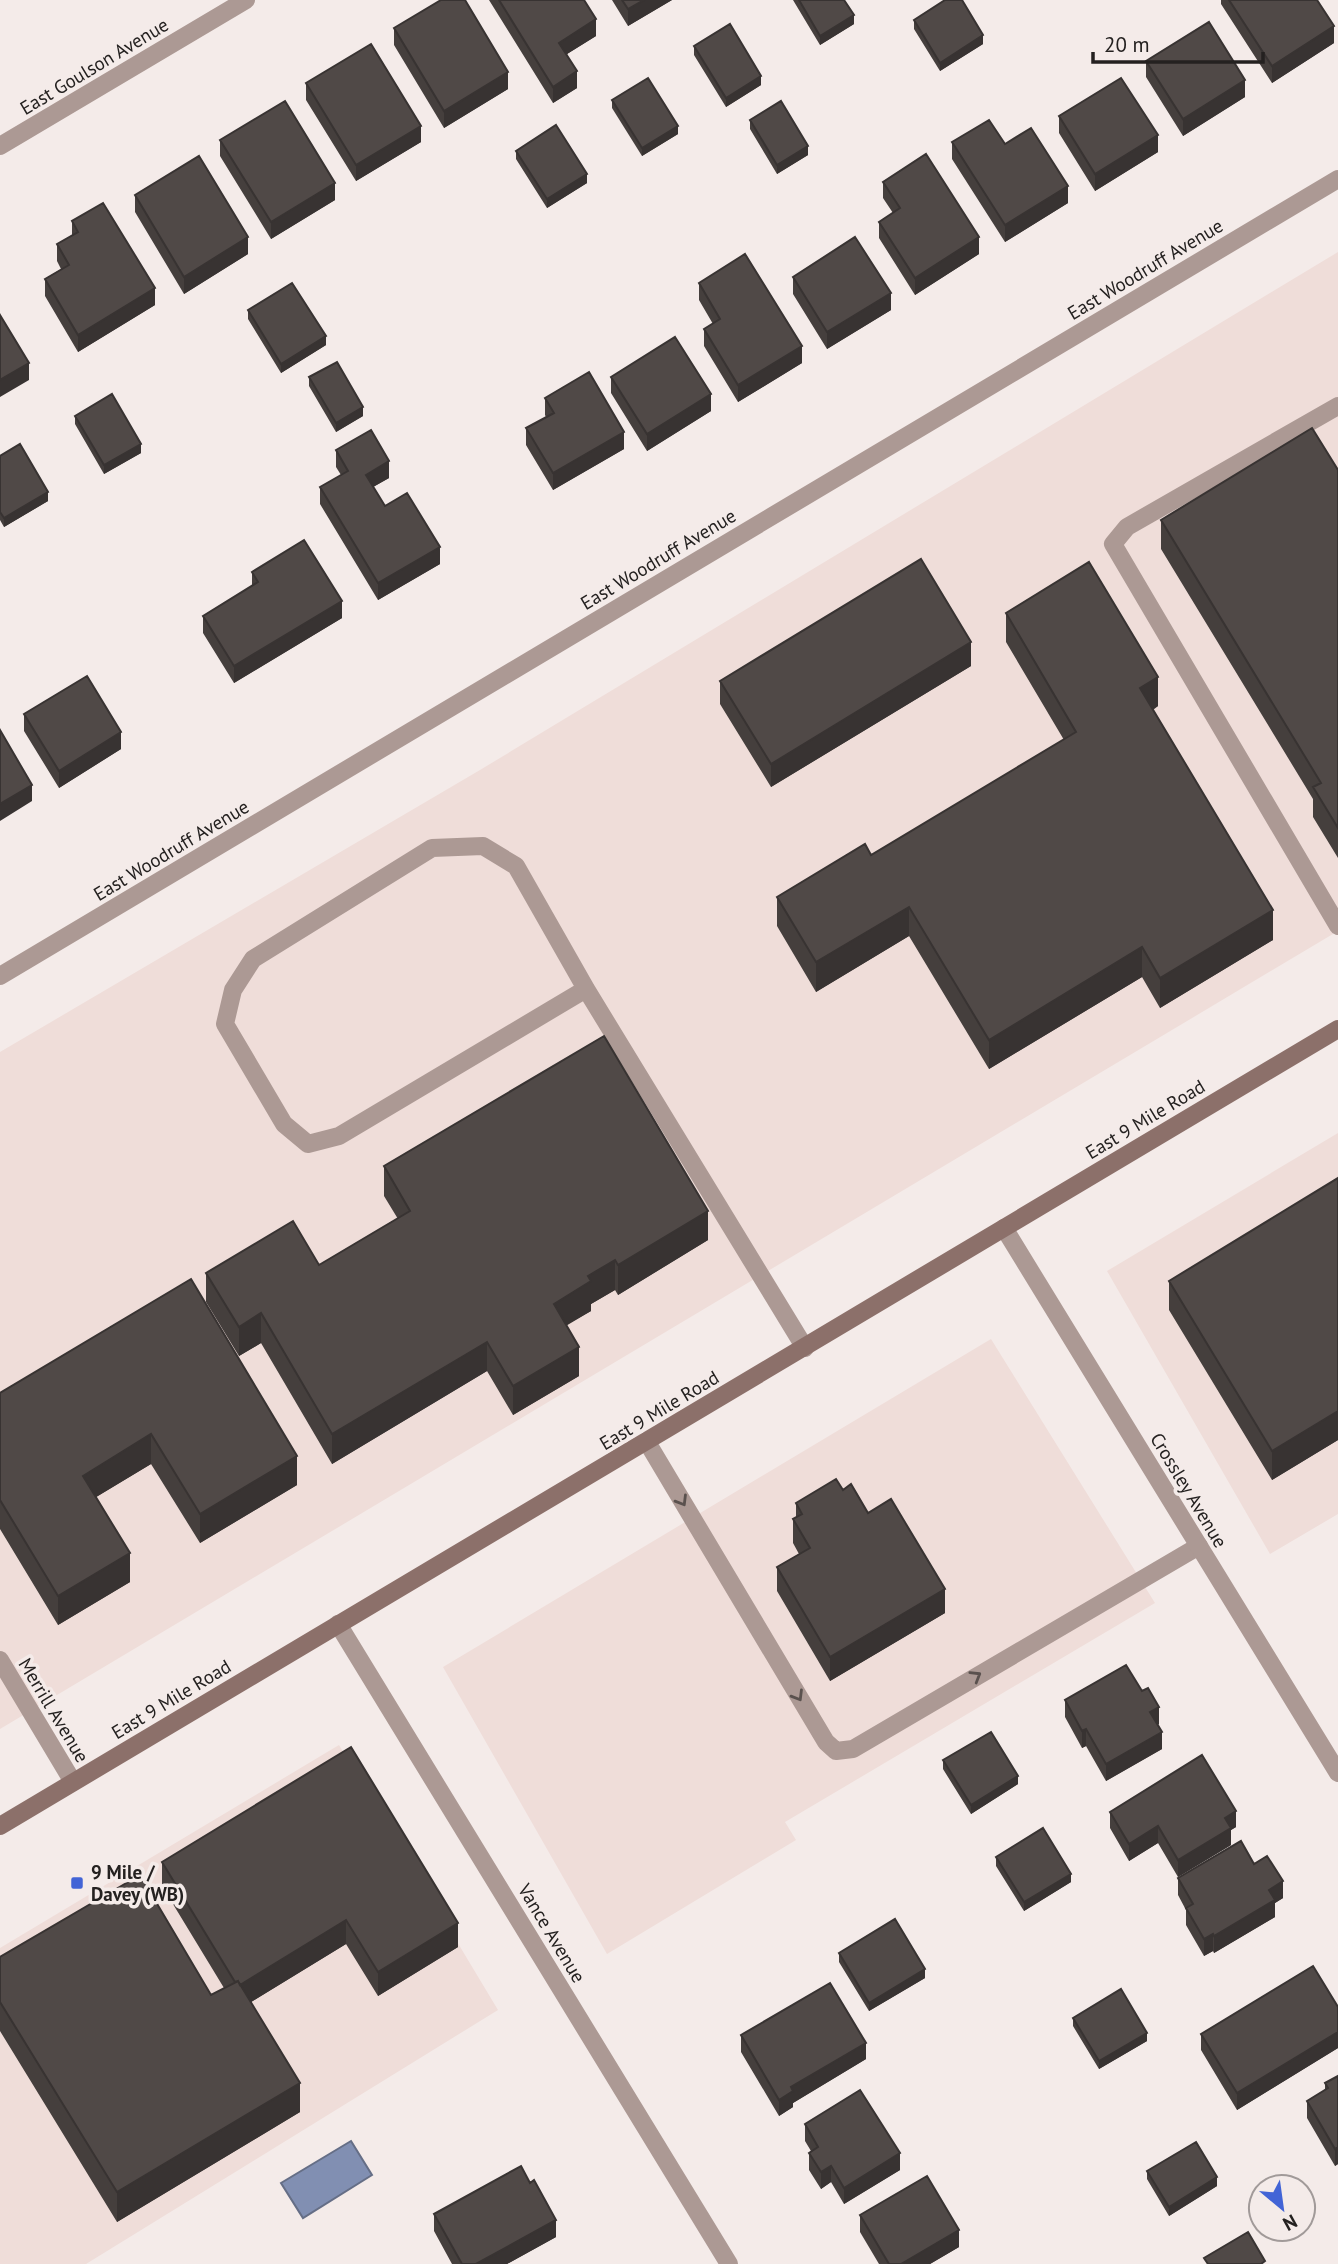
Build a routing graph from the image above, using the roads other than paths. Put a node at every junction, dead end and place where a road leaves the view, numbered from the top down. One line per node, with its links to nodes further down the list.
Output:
1 (246, 0): 2 (street, East Goulson Avenue)
2 (0, 146)
3 (1338, 179): 6 (street, East Woodruff Avenue)
4 (1338, 406): 5 (street)
5 (1338, 926)
6 (0, 976)
7 (586, 989): 7 (street); 10 (street)
8 (1338, 1029): 9 (main road, East 9 Mile Road)
9 (1004, 1228): 10 (main road, East 9 Mile Road); 12 (street, Crossley Avenue)
10 (805, 1348): 11 (main road, East 9 Mile Road)
11 (647, 1442): 12 (street, one-way to 12); 13 (main road, East 9 Mile Road)
12 (1199, 1546): 15 (street, Crossley Avenue)
13 (338, 1624): 16 (main road, East 9 Mile Road); 18 (street, Vance Avenue)
14 (0, 1660): 16 (street, Merrill Avenue)
15 (1338, 1773)
16 (73, 1782): 17 (main road, East 9 Mile Road)
17 (0, 1826)
18 (729, 2264)

